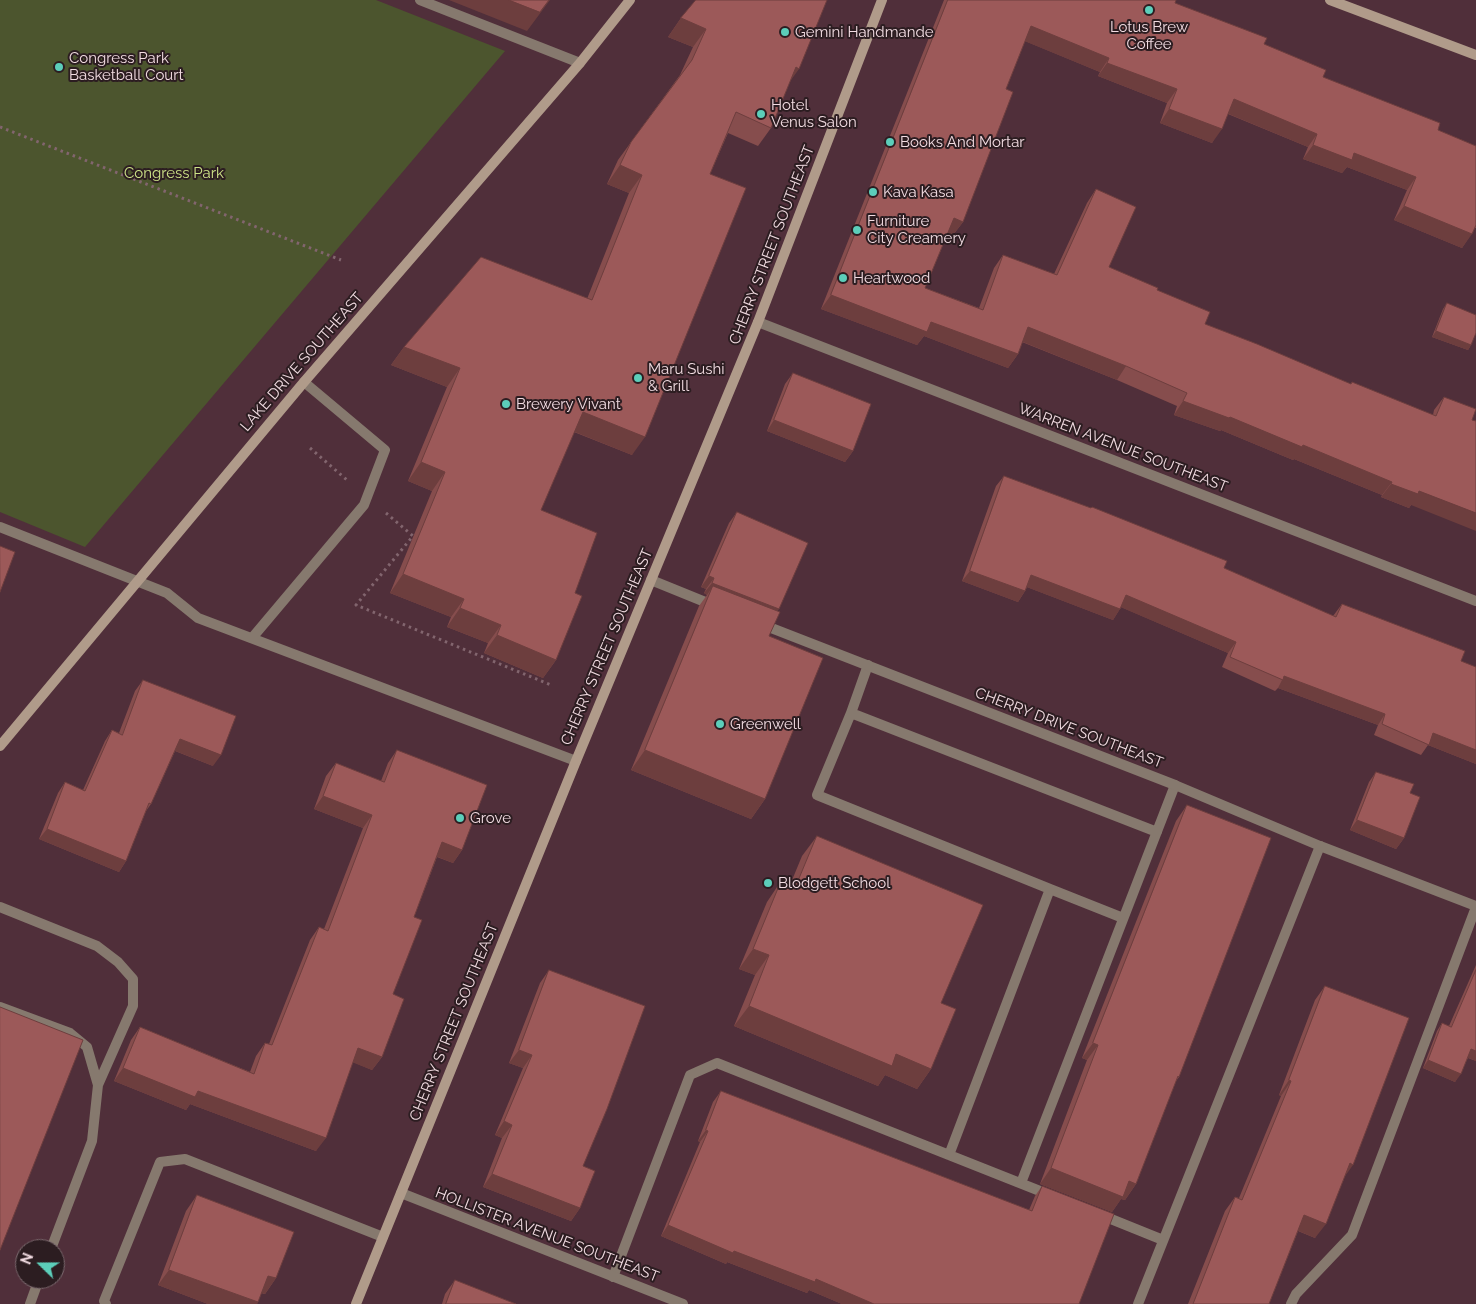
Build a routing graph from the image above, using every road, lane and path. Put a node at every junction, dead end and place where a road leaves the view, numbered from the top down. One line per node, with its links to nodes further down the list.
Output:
1 (420, 0): 6 (street)
2 (630, 0): 6 (street, LAKE DRIVE SOUTHEAST)
3 (882, 0): 9 (street, CHERRY STREET SOUTHEAST)
4 (1330, 0): 5 (street)
5 (1476, 55)
6 (580, 63): 10 (street, LAKE DRIVE SOUTHEAST)
7 (0, 127): 8 (path)
8 (341, 260)
9 (758, 322): 14 (street, CHERRY STREET SOUTHEAST); 16 (street, WARREN AVENUE SOUTHEAST)
10 (304, 382): 12 (street); 15 (street, LAKE DRIVE SOUTHEAST)
11 (310, 448): 12 (path)
12 (367, 497): 19 (street); 21 (path)
13 (0, 527): 15 (street)
14 (651, 580): 17 (street); 24 (street, CHERRY STREET SOUTHEAST)
15 (137, 581): 19 (street); 23 (street, LAKE DRIVE SOUTHEAST)
16 (1476, 601)
17 (723, 609)
18 (750, 619): 20 (street, CHERRY DRIVE SOUTHEAST)
19 (252, 638): 24 (street)
20 (868, 665): 22 (street); 25 (street, CHERRY DRIVE SOUTHEAST)
21 (551, 685)
22 (851, 713): 26 (street); 28 (street)
23 (0, 746)
24 (576, 761): 36 (street, CHERRY STREET SOUTHEAST)
25 (1175, 785): 26 (street); 27 (street, CHERRY DRIVE SOUTHEAST)
26 (1157, 832): 31 (street)
27 (1320, 846): 29 (street, CHERRY DRIVE SOUTHEAST); 41 (street)
28 (1050, 889): 31 (street); 34 (street)
29 (1476, 906): 49 (street)
30 (0, 907): 33 (street)
31 (1123, 918): 35 (street)
32 (0, 1007): 33 (street)
33 (98, 1085): 40 (street)
34 (949, 1155): 35 (street); 42 (street)
35 (1021, 1183): 37 (street)
36 (401, 1193): 39 (street, CHERRY STREET SOUTHEAST); 42 (street, HOLLISTER AVENUE SOUTHEAST)
37 (1057, 1197)
38 (1092, 1211): 41 (street)
39 (383, 1237): 44 (street); 46 (street, CHERRY STREET SOUTHEAST)
40 (55, 1239)
41 (1163, 1240): 48 (street)
42 (613, 1277): 47 (street, HOLLISTER AVENUE SOUTHEAST)
43 (36, 1289): 45 (street)
44 (105, 1303)
45 (30, 1304)
46 (356, 1304)
47 (683, 1304)
48 (1138, 1304)
49 (1291, 1304)

